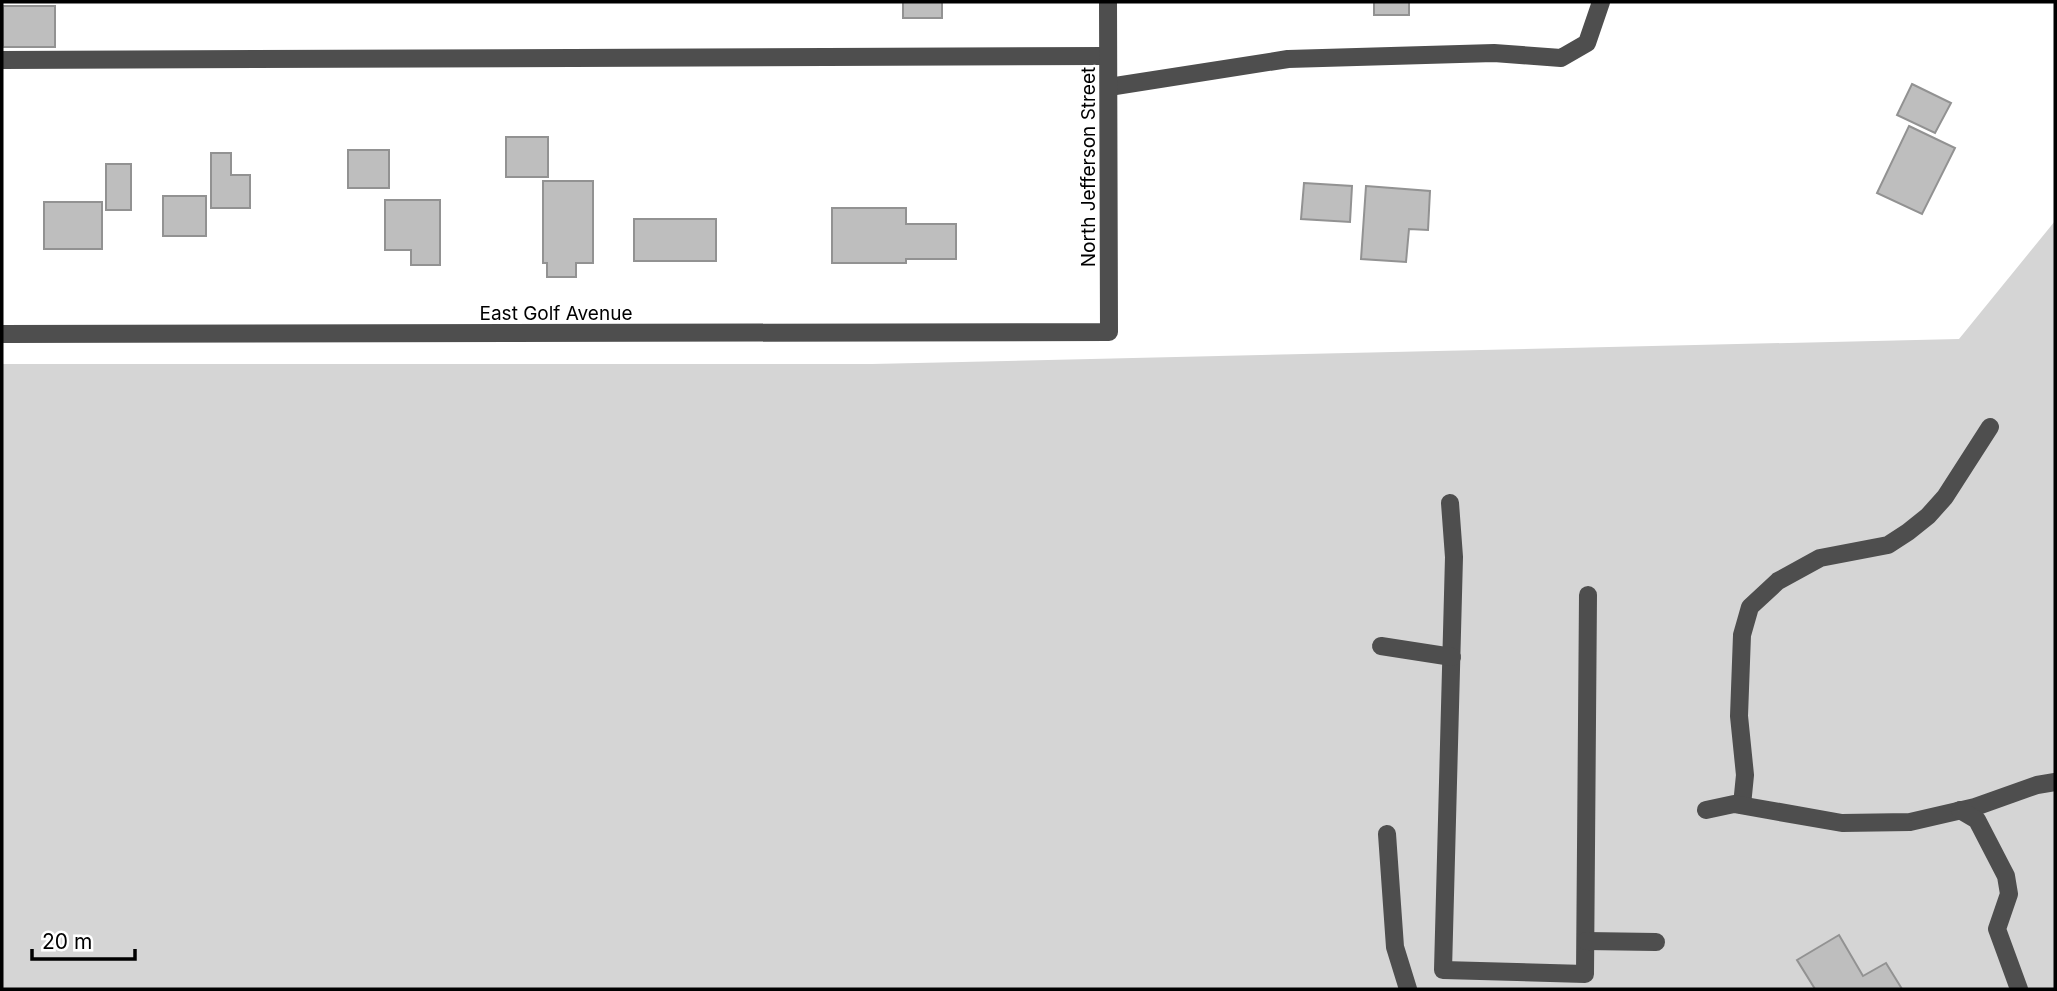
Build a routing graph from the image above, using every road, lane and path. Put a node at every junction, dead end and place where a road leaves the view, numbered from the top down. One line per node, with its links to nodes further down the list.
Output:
1 (1108, 2): 3 (street, North Jefferson Street)
2 (1601, 2): 5 (street)
3 (1108, 56): 4 (street); 5 (street, North Jefferson Street)
4 (2, 60)
5 (1109, 87): 6 (street, North Jefferson Street)
6 (1109, 332): 7 (street, East Golf Avenue)
7 (2, 334)
8 (1990, 426): 14 (street)
9 (1450, 503): 12 (street)
10 (1588, 595): 18 (street)
11 (1381, 646): 12 (street)
12 (1452, 657): 18 (street)
13 (2055, 782): 16 (street)
14 (1742, 805): 15 (street); 16 (street)
15 (1706, 810)
16 (1960, 810): 21 (street)
17 (1387, 834): 20 (street)
18 (1586, 941): 19 (street)
19 (1656, 942)
20 (1408, 989)
21 (2019, 989)

